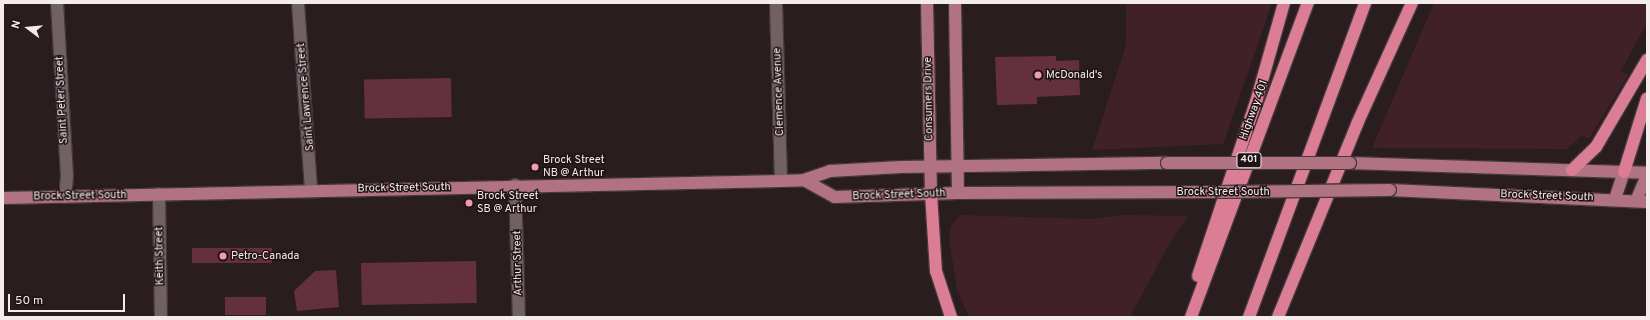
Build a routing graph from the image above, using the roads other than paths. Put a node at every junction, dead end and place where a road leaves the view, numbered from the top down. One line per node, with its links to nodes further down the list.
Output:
1 (57, 3): 25 (street, Saint Peter Street)
2 (298, 3): 20 (street, Saint Lawrence Street)
3 (776, 3): 18 (street, Clemence Avenue)
4 (927, 3): 12 (main road, Consumers Drive)
5 (955, 3): 13 (main road)
6 (1284, 3): 31 (highway)
7 (1308, 3): 32 (highway, Highway 401 / 401)
8 (1365, 3): 33 (highway)
9 (1412, 3): 34 (highway)
10 (1647, 60): 14 (highway)
11 (1647, 98): 15 (highway)
12 (930, 166): 13 (main road, Brock Street South); 17 (main road, Brock Street South); 23 (main road, Consumers Drive)
13 (958, 166): 14 (main road, Brock Street South, bridge); 21 (main road)
14 (1572, 170): 15 (main road)
15 (1624, 172): 16 (main road); 26 (main road)
16 (1647, 174): 27 (main road)
17 (804, 180): 18 (main road, Brock Street South); 23 (main road, Brock Street South)
18 (781, 181): 19 (main road, Brock Street South)
19 (515, 185): 20 (main road, Brock Street South); 29 (street, Arthur Street)
20 (312, 190): 22 (main road, Brock Street South)
21 (958, 193): 23 (main road, Brock Street South); 26 (main road, Brock Street South, bridge)
22 (159, 194): 25 (main road, Brock Street South); 28 (street, Keith Street)
23 (931, 194): 30 (highway)
24 (3, 198): 25 (main road, Brock Street South)
25 (64, 198)
26 (1615, 199): 27 (main road, Brock Street South)
27 (1642, 201)
28 (161, 317)
29 (519, 317)
30 (951, 317)
31 (1184, 317)
32 (1191, 317)
33 (1249, 317)
34 (1278, 317)

